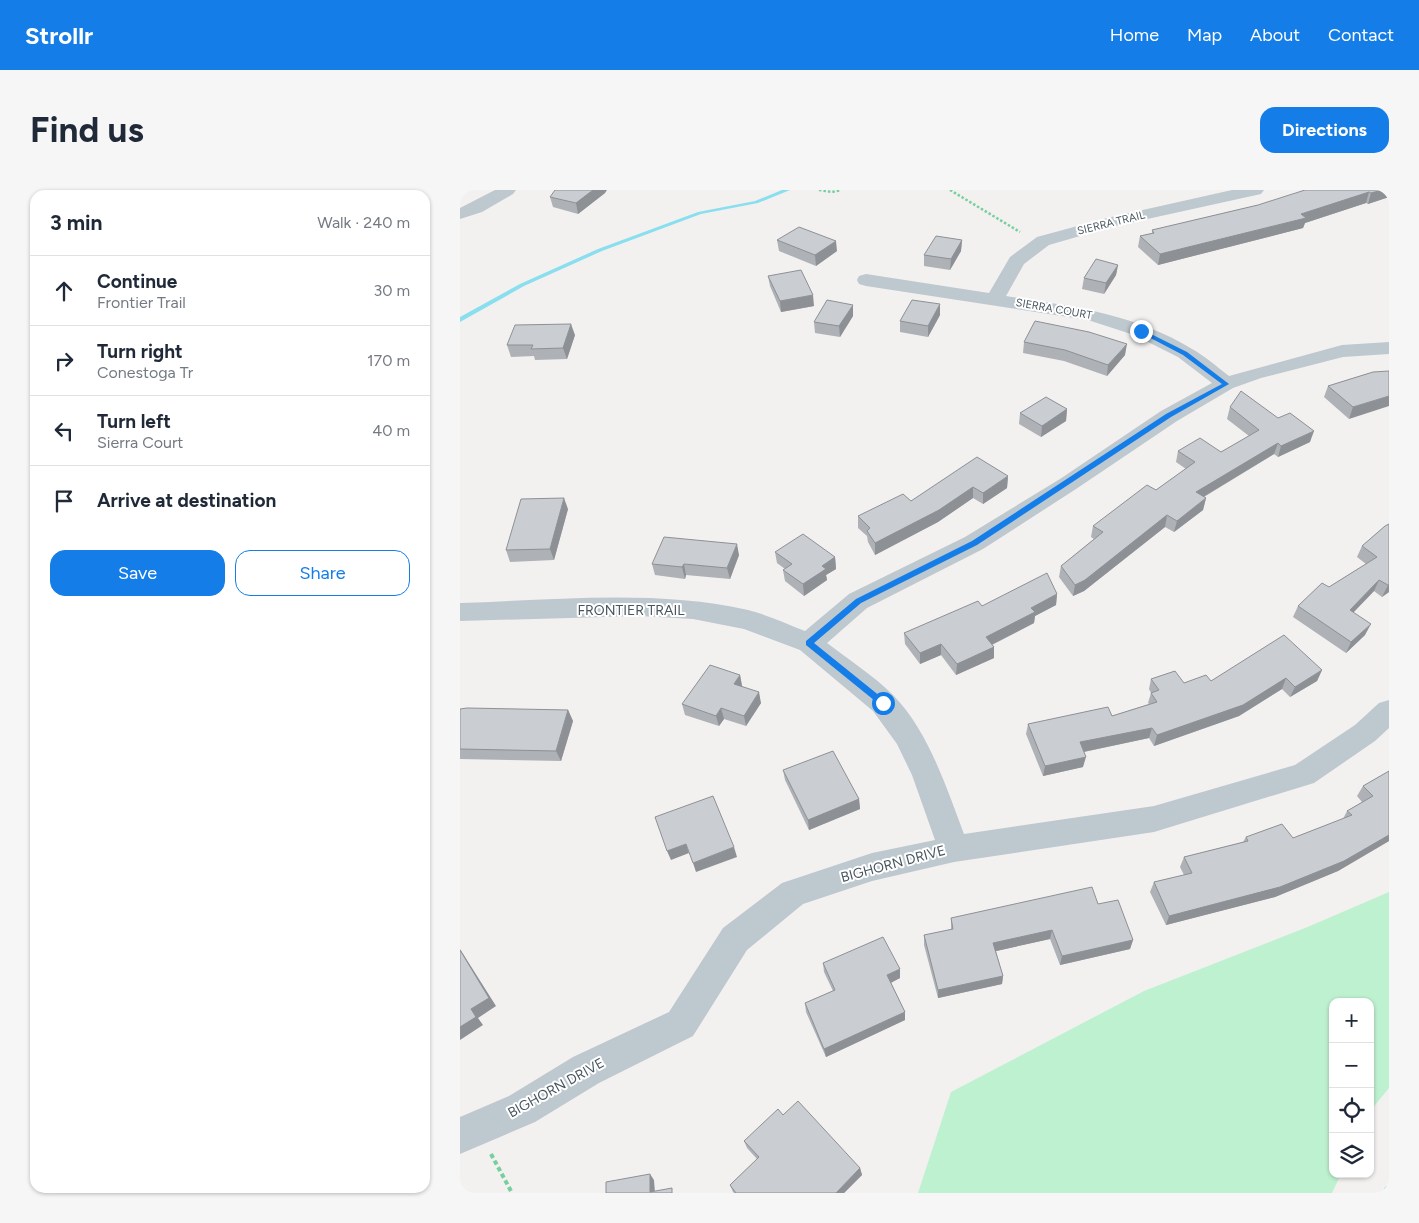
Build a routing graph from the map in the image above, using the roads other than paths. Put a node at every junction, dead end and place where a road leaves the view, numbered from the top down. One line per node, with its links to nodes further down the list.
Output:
1 (507, 190): 3 (street)
2 (1255, 190): 5 (street, SIERRA TRAIL)
3 (460, 214)
4 (866, 280): 5 (street, SIERRA COURT)
5 (995, 299): 7 (street, SIERRA COURT)
6 (1389, 348): 7 (street)
7 (1226, 384): 9 (street)
8 (460, 612): 9 (street, FRONTIER TRAIL)
9 (809, 643): 11 (street, FRONTIER TRAIL)
10 (1389, 711): 11 (street, BIGHORN DRIVE)
11 (954, 849): 12 (street, BIGHORN DRIVE)
12 (470, 1132)

